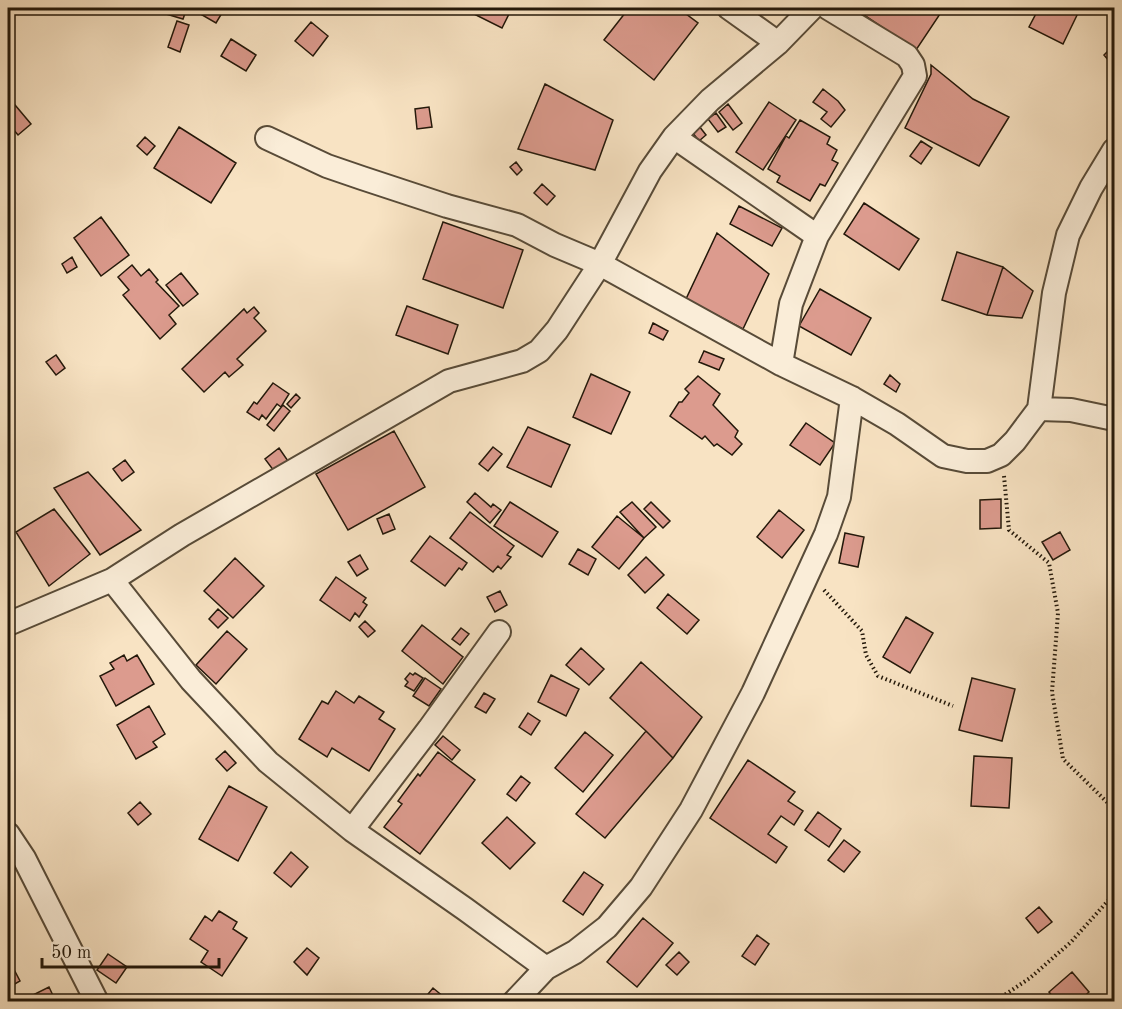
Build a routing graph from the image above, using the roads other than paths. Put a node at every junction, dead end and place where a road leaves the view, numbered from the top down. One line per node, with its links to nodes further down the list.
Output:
1 (729, 8): 4 (street)
2 (812, 8): 4 (street)
3 (828, 8): 8 (street)
4 (778, 44): 5 (street)
5 (674, 137): 8 (street); 9 (street)
6 (267, 138): 9 (street)
7 (1114, 150): 12 (street)
8 (817, 236): 10 (street)
9 (600, 264): 10 (street); 14 (street)
10 (781, 364): 11 (street)
11 (852, 398): 12 (street); 19 (street)
12 (1039, 409): 13 (street)
13 (1114, 419)
14 (112, 580): 15 (street); 17 (street)
15 (8, 624)
16 (499, 632): 17 (street)
17 (352, 830): 19 (street)
18 (8, 834): 20 (street)
19 (546, 968): 21 (street)
20 (97, 1002)
21 (514, 1002)

